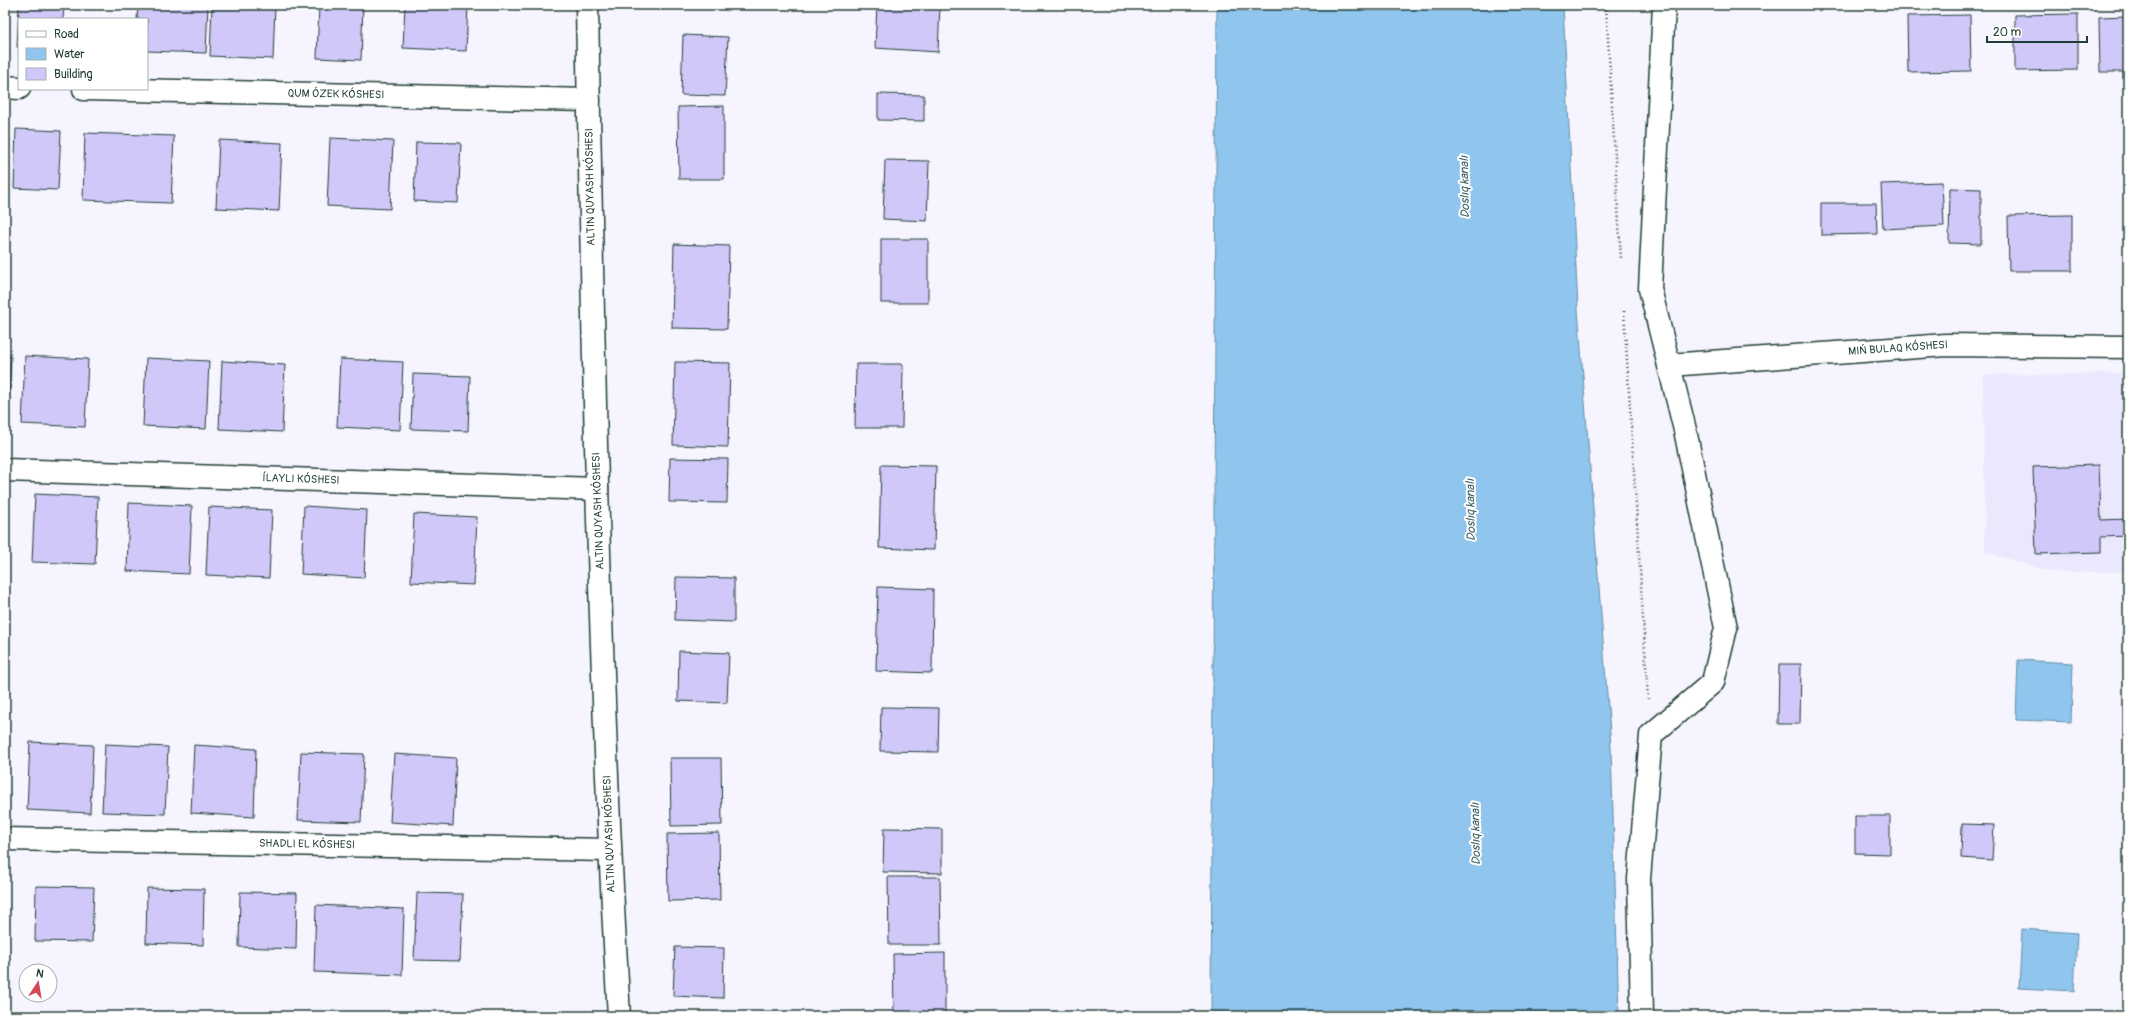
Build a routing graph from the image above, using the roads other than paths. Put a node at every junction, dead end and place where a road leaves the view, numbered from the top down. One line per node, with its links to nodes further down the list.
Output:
1 (587, 5): 6 (street)
2 (1664, 5): 8 (street)
3 (5, 87): 4 (street)
4 (18, 88)
5 (130, 90): 6 (street, QUM ÓZEK KÓSHESI)
6 (589, 100): 10 (street)
7 (2128, 347): 8 (street)
8 (1669, 365): 14 (street)
9 (5, 470): 10 (street)
10 (597, 489): 12 (street)
11 (5, 839): 12 (street)
12 (609, 850): 13 (street)
13 (618, 1016)
14 (1642, 1016)

